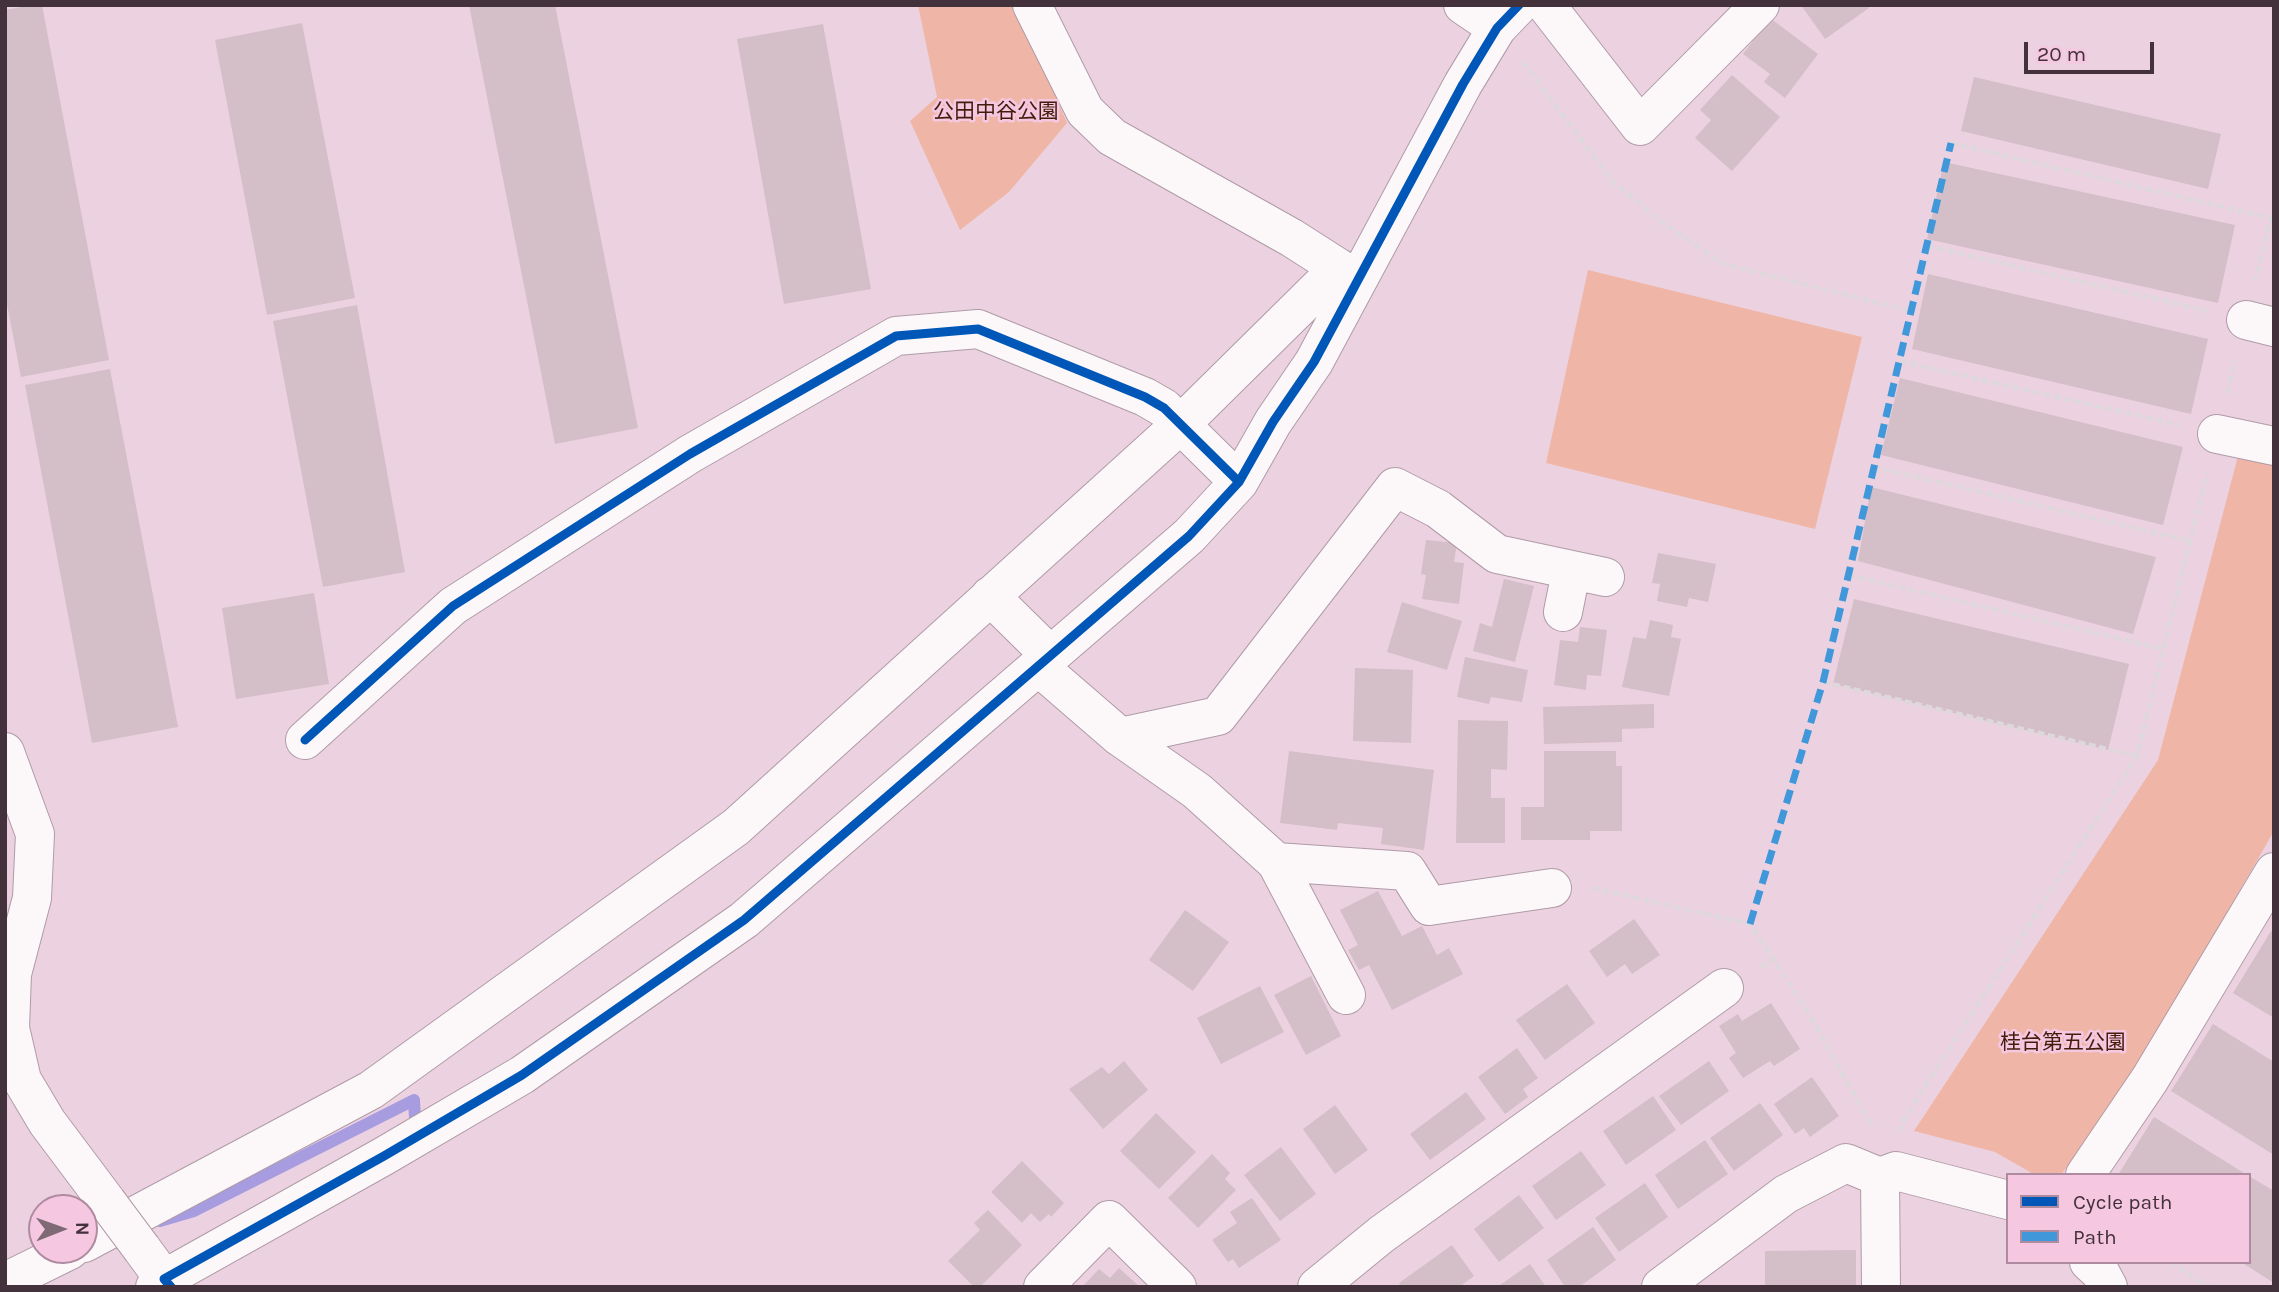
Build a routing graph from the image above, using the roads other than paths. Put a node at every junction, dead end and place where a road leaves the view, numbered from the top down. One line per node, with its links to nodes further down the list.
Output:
1 (1032, 5): 6 (street)
2 (1464, 5): 5 (street)
3 (1546, 5): 4 (street)
4 (1759, 5)
5 (1508, 17): 6 (street)
6 (1348, 273): 7 (street); 10 (street)
7 (1181, 424): 10 (street); 11 (street); 15 (street)
8 (2217, 434): 9 (street)
9 (2274, 446)
10 (1239, 482): 13 (street)
11 (990, 596): 13 (street); 25 (street)
12 (1563, 612): 14 (street)
13 (1045, 661): 14 (street); 28 (street)
14 (1120, 737): 17 (street)
15 (305, 740)
16 (5, 752): 28 (street, bridge)
17 (1276, 862): 19 (street); 21 (street)
18 (2274, 872): 22 (street)
19 (1552, 888)
20 (1724, 988): 33 (street)
21 (1346, 995)
22 (2086, 1173)
23 (1888, 1174): 24 (street); 29 (street); 35 (street)
24 (2006, 1200)
25 (98, 1236)
26 (42, 1264): 30 (street)
27 (2091, 1264): 36 (street)
28 (158, 1275)
29 (1694, 1275): 34 (street)
30 (5, 1282)
31 (1043, 1287): 32 (street)
32 (1177, 1287)
33 (1317, 1287)
34 (1661, 1287)
35 (1881, 1287)
36 (2108, 1287)

